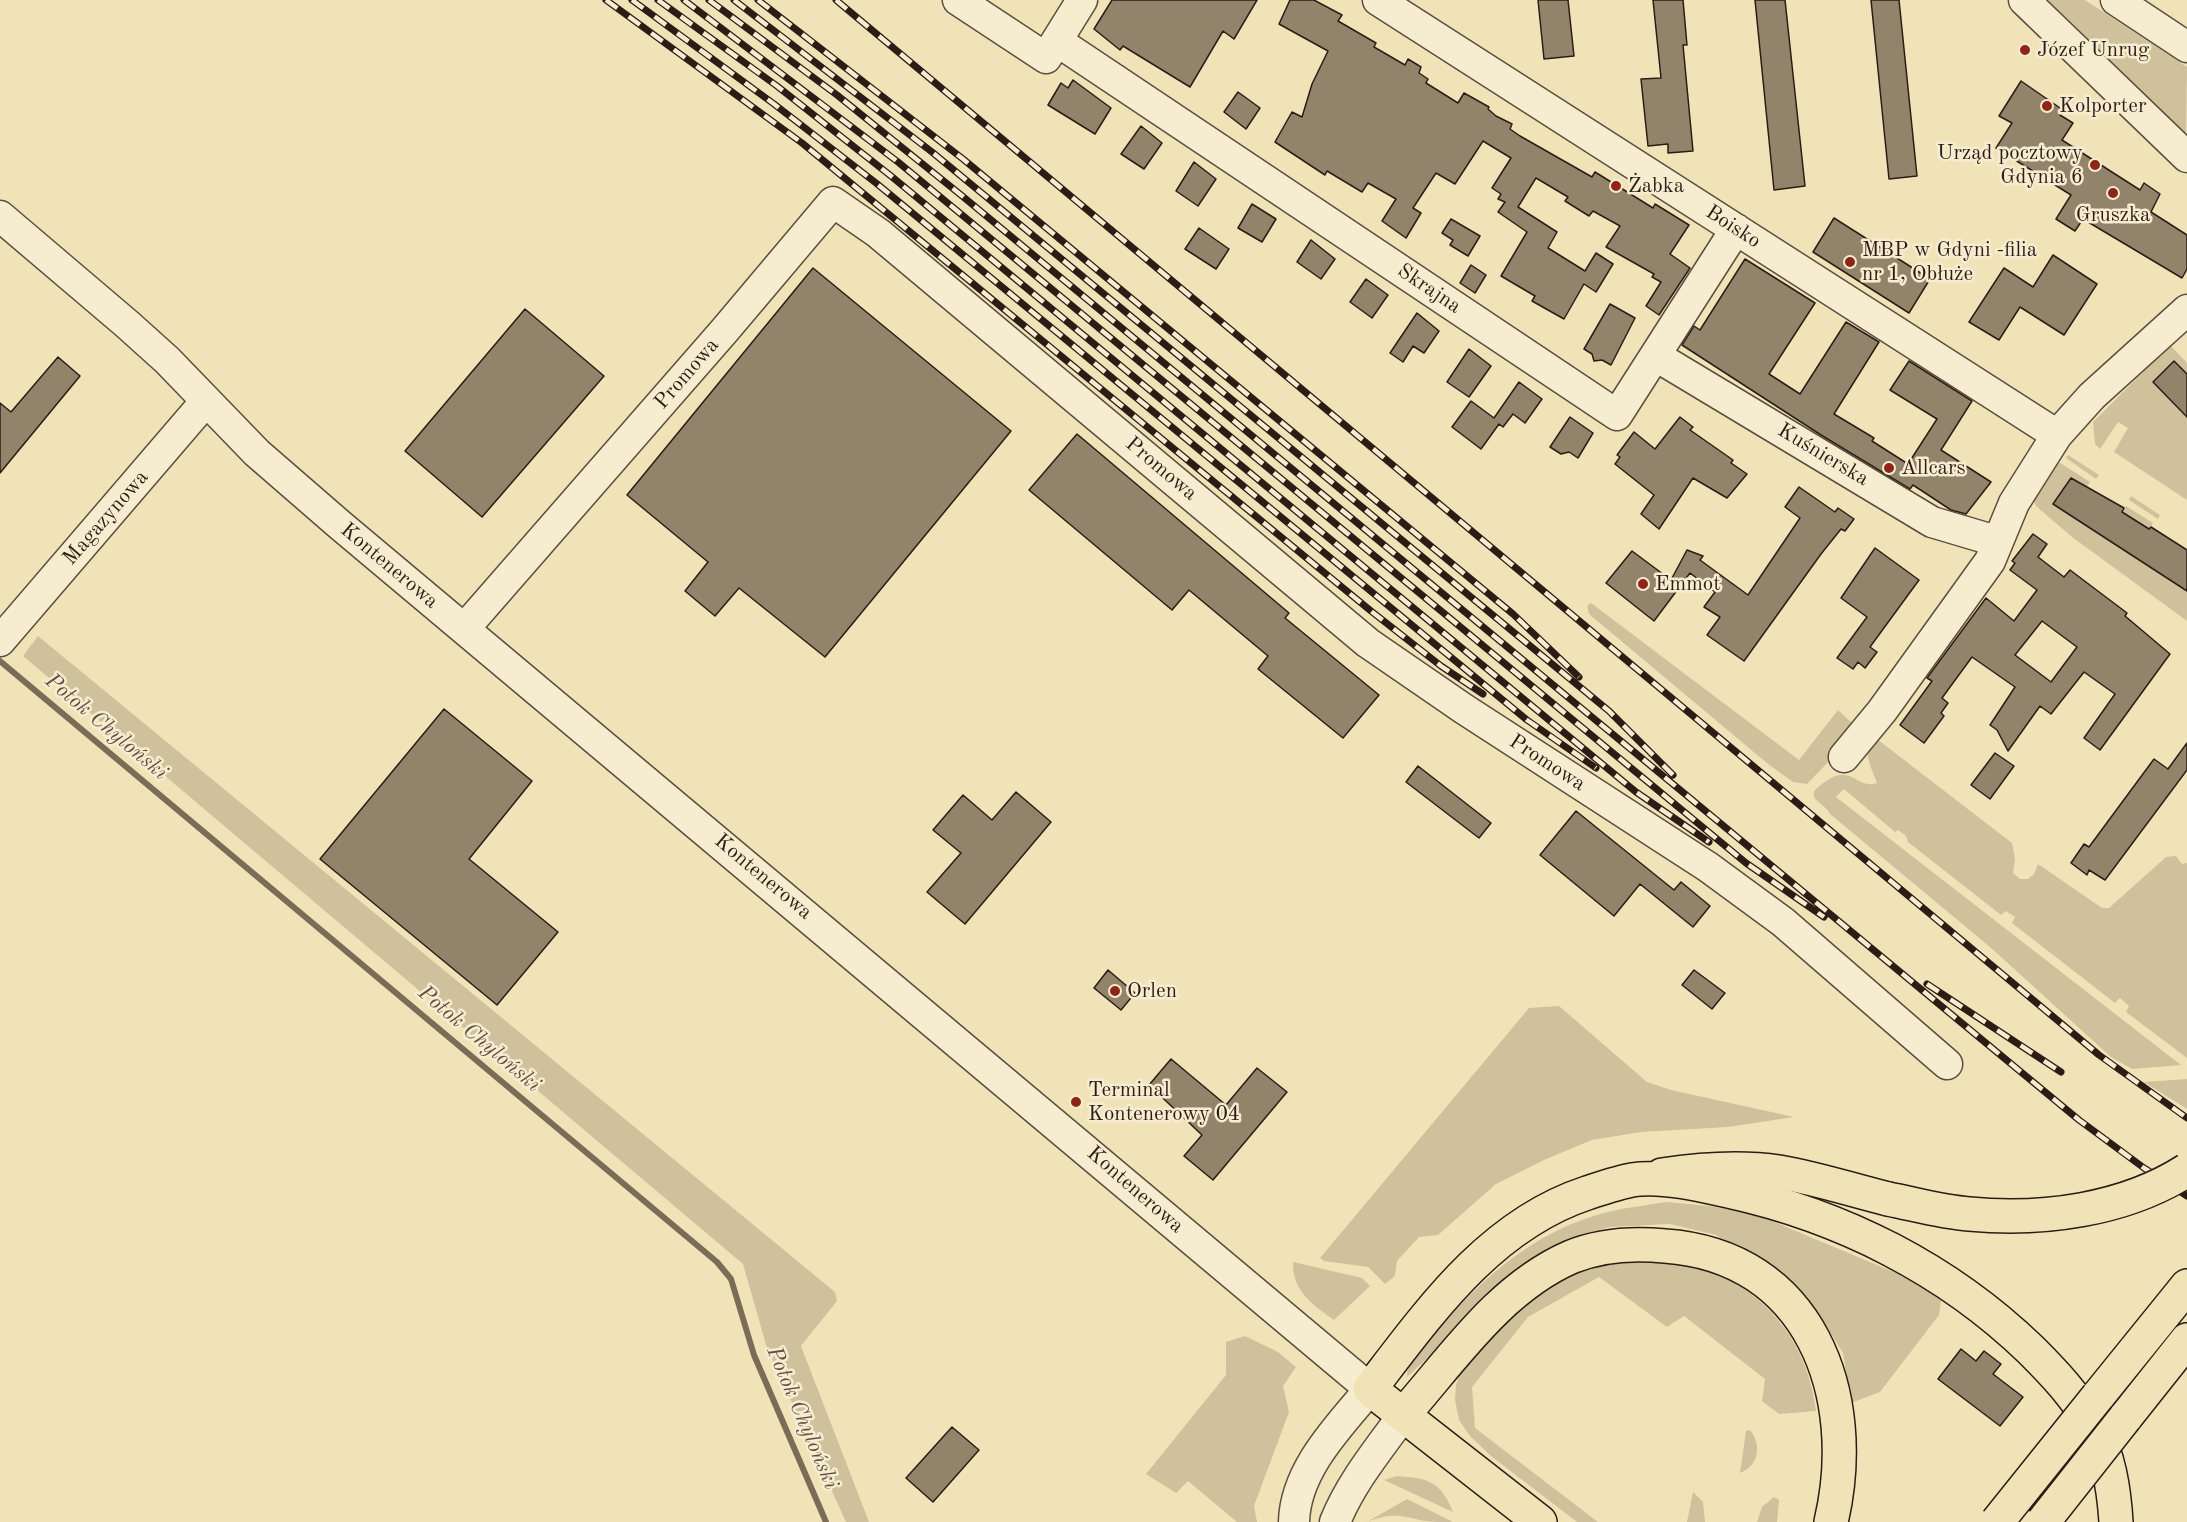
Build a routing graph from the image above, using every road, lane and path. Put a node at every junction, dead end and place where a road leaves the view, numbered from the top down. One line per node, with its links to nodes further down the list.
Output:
1 (958, 0): 6 (street)
2 (1082, 0): 6 (street)
3 (1378, 0): 10 (street, Boisko)
4 (2024, 0): 8 (street)
5 (2116, 0): 7 (street)
6 (1057, 40): 12 (street, Skrajna)
7 (2187, 47)
8 (2187, 157)
9 (0, 216): 13 (street, Kontenerowa)
10 (1736, 229): 12 (street, Skrajna); 14 (street, Boisko)
11 (2187, 310): 14 (street)
12 (1656, 356): 15 (street, Kuśnierska)
13 (206, 401): 16 (street, Kontenerowa); 17 (street, Magazynowa)
14 (2057, 435): 15 (street)
15 (1996, 541): 18 (street)
16 (464, 629): 19 (street, Promowa); 24 (street, Kontenerowa)
17 (3, 638)
18 (1844, 757)
19 (1947, 1064)
20 (2187, 1170): 21 (main road, bridge)
21 (1640, 1179): 24 (main road); 32 (main road, bridge)
22 (2187, 1286): 30 (main road, bridge)
23 (2187, 1340): 31 (main road, bridge)
24 (1370, 1389): 25 (main road, Kontenerowa); 26 (street)
25 (1404, 1414): 27 (street); 28 (main road, Kontenerowa); 29 (main road)
26 (1294, 1522)
27 (1335, 1522)
28 (1540, 1522)
29 (1831, 1522)
30 (1997, 1522)
31 (2043, 1522)
32 (2116, 1522)

